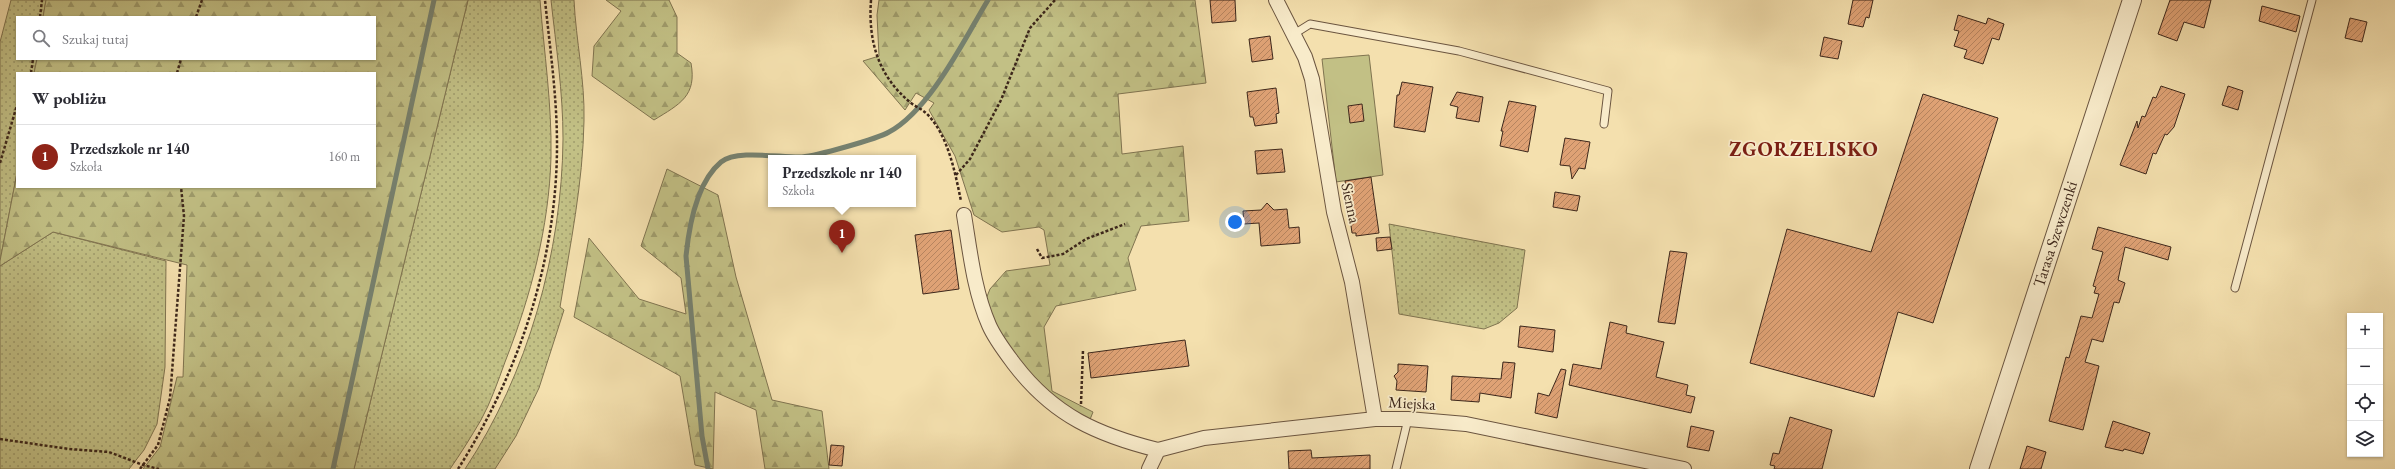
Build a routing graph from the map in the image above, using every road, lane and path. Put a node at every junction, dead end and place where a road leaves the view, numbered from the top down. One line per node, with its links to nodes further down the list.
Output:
1 (42, 0): 9 (path)
2 (202, 0): 10 (path)
3 (545, 0): 34 (path)
4 (871, 0): 19 (path)
5 (1056, 0): 19 (path)
6 (1276, 0): 11 (street, Sienna)
7 (2132, 0): 38 (street, Tarasa Szewczenki)
8 (2312, 0): 24 (lane)
9 (40, 16)
10 (196, 16)
11 (1294, 34): 17 (lane); 26 (street, Sienna)
12 (33, 60): 14 (path)
13 (181, 60): 15 (path)
14 (31, 72)
15 (177, 72)
16 (16, 109): 18 (path)
17 (1604, 124)
18 (0, 163)
19 (956, 176): 21 (path)
20 (181, 188): 31 (path)
21 (964, 215): 28 (street)
22 (1125, 224): 23 (path)
23 (1037, 249)
24 (2235, 288)
25 (1083, 350): 28 (path)
26 (1375, 419): 27 (street, Miejska); 30 (street, Miejska)
27 (1408, 419): 36 (lane); 37 (street, Miejska)
28 (1079, 422): 30 (street)
29 (0, 438): 31 (path)
30 (1158, 450): 35 (street)
31 (143, 465): 32 (path); 33 (path)
32 (140, 469)
33 (159, 469)
34 (458, 469)
35 (1149, 469)
36 (1396, 469)
37 (1684, 469)
38 (1979, 469)

